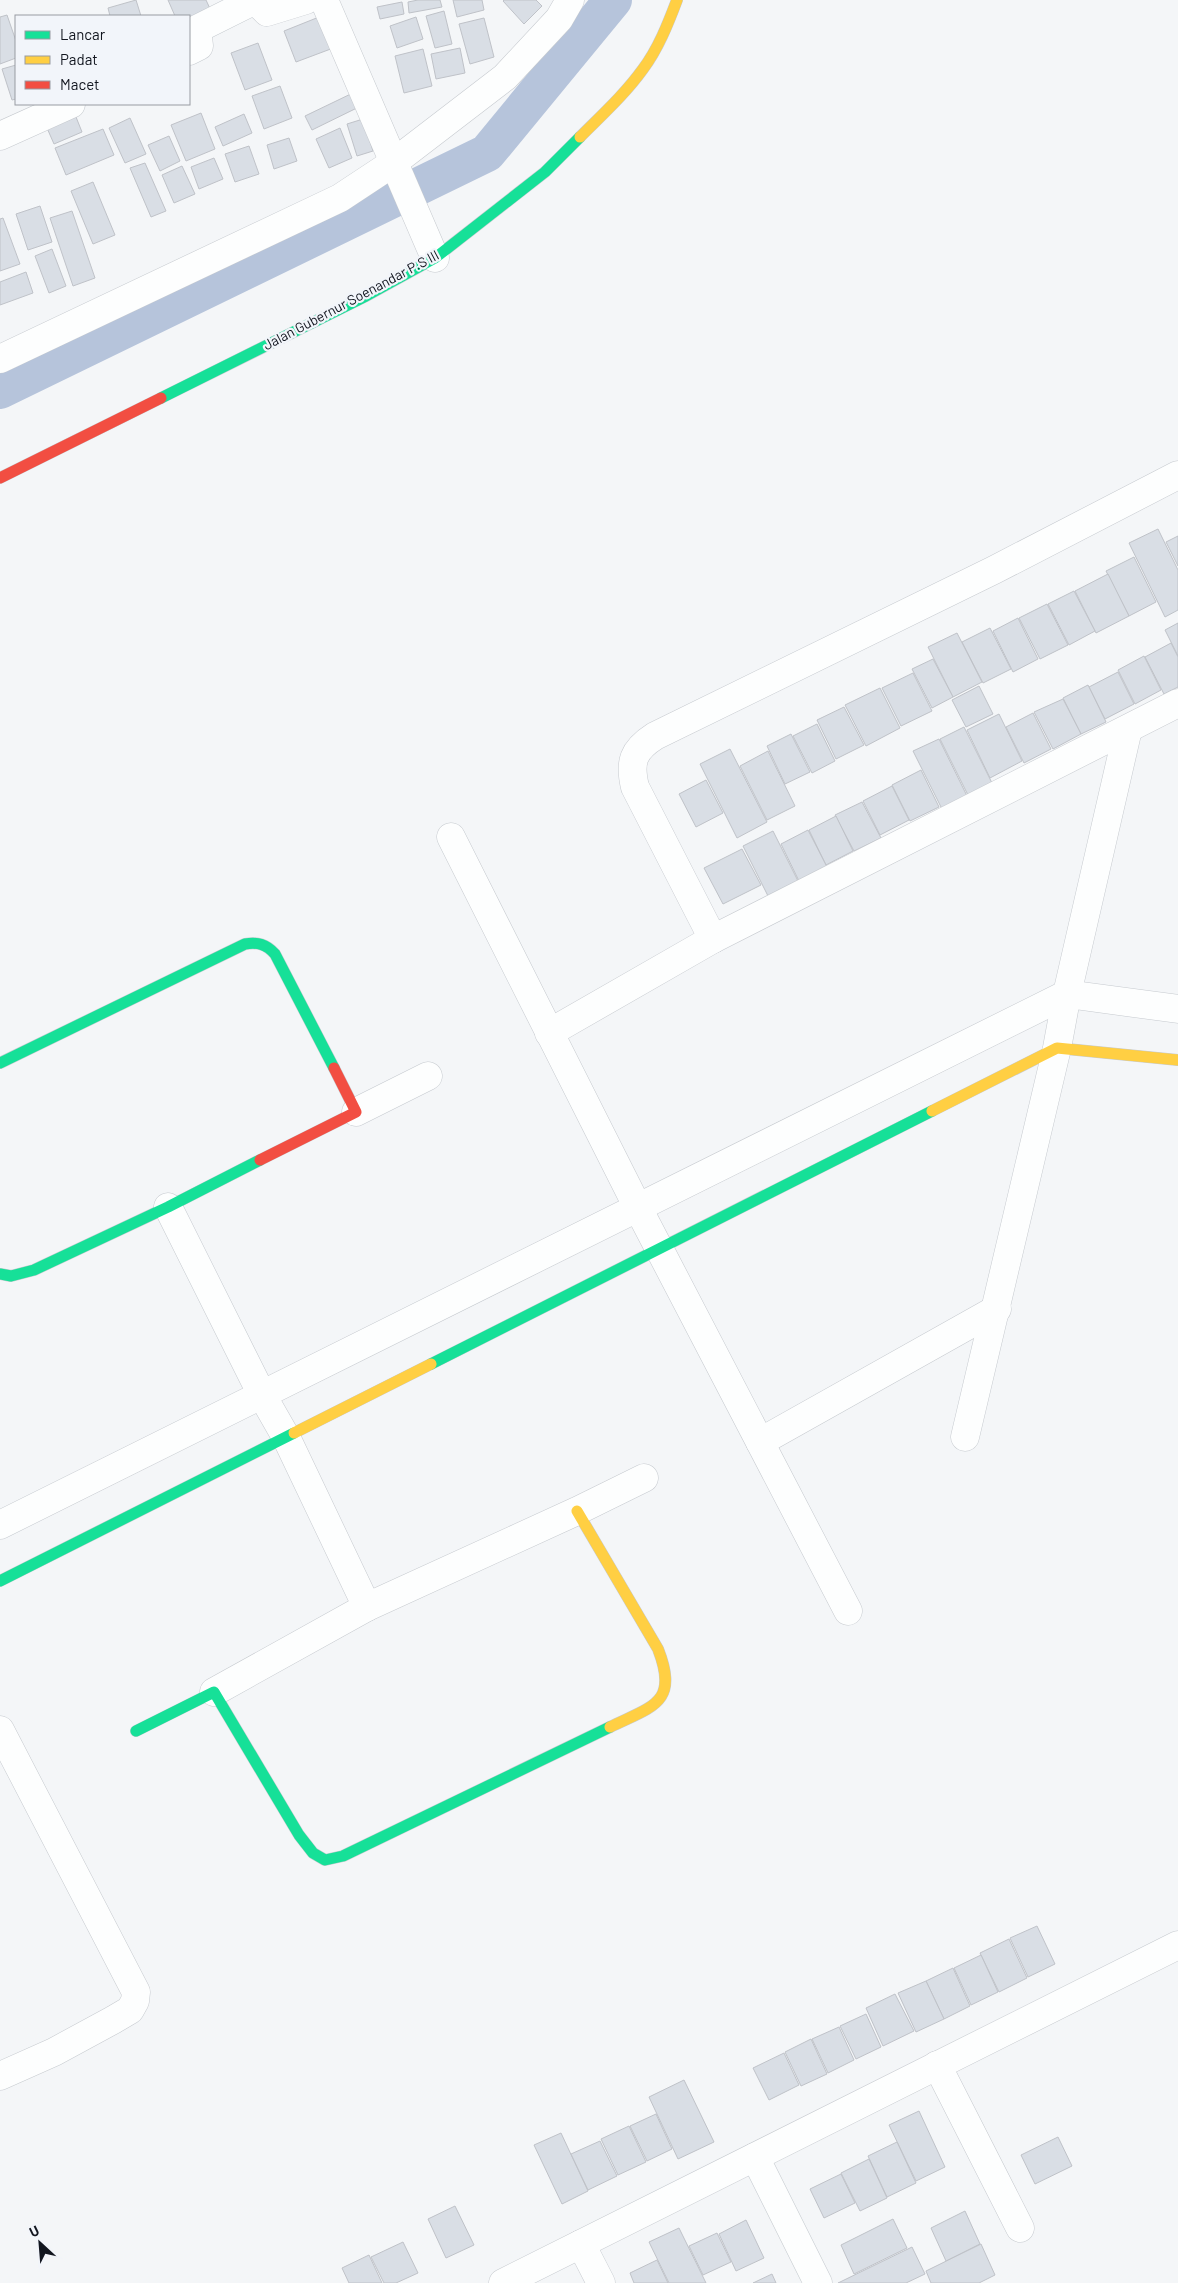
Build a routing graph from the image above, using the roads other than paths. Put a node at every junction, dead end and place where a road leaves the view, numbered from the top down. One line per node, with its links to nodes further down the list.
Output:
1 (306, 0): 5 (street)
2 (324, 0): 8 (street)
3 (570, 0): 8 (street)
4 (677, 0): 9 (street, Jalan Gubernur Soenandar P.S III)
5 (190, 50)
6 (69, 105): 7 (street)
7 (0, 136)
8 (396, 171): 9 (street); 10 (street)
9 (435, 258): 12 (street, Jalan Gubernur Soenandar P.S III)
10 (0, 359)
11 (1178, 475): 16 (street)
12 (0, 478)
13 (1178, 703): 14 (street)
14 (1128, 729): 16 (street); 17 (street)
15 (451, 837): 19 (street)
16 (713, 939): 19 (street)
17 (1067, 994): 18 (street); 20 (street); 26 (street)
18 (1178, 1010)
19 (549, 1033): 26 (street)
20 (1058, 1048): 21 (street); 27 (street); 29 (street)
21 (1178, 1060)
22 (0, 1063): 24 (street)
23 (428, 1076): 24 (street)
24 (356, 1112): 25 (street)
25 (168, 1207): 28 (street); 30 (street)
26 (638, 1208): 27 (street); 30 (street)
27 (659, 1249): 31 (street); 33 (street)
28 (0, 1274)
29 (997, 1309): 32 (street); 33 (street)
30 (262, 1396): 31 (street); 36 (street)
31 (286, 1437): 37 (street); 38 (street)
32 (965, 1437)
33 (760, 1442): 39 (street)
34 (644, 1478): 35 (street)
35 (577, 1511): 38 (street); 40 (street)
36 (0, 1526)
37 (0, 1582)
38 (368, 1607): 40 (street)
39 (848, 1610)
40 (214, 1692): 42 (street)
41 (0, 1730): 45 (street)
42 (136, 1731)
43 (1178, 1945): 44 (street)
44 (937, 2065): 46 (street); 47 (street)
45 (0, 2076)
46 (755, 2157): 48 (street); 51 (street)
47 (1020, 2228)
48 (581, 2244): 49 (street); 50 (street)
49 (503, 2283)
50 (601, 2283)
51 (818, 2283)

